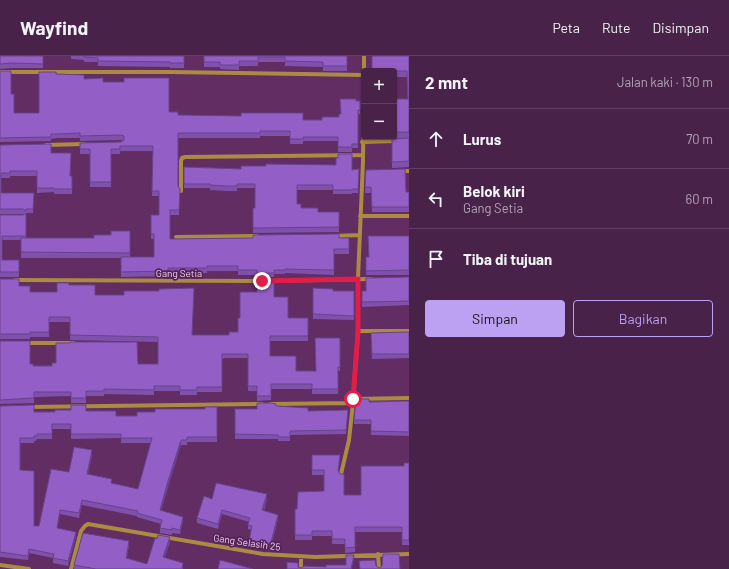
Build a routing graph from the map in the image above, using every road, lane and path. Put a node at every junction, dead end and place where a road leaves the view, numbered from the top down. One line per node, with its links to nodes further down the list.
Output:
1 (364, 56): 2 (street)
2 (364, 68)
3 (0, 72): 4 (street)
4 (361, 75)
5 (363, 104): 7 (street)
6 (401, 141): 7 (street)
7 (362, 142): 10 (street)
8 (91, 144): 9 (street)
9 (38, 145)
10 (363, 155): 13 (street); 15 (street)
11 (393, 171): 12 (street)
12 (409, 171)
13 (362, 172): 14 (street); 16 (street)
14 (370, 172)
15 (180, 191)
16 (360, 216): 17 (street); 18 (street)
17 (409, 216)
18 (360, 235): 20 (street); 23 (street)
19 (264, 236): 21 (street)
20 (328, 236)
21 (176, 237)
22 (373, 278): 23 (street, Gang Setia)
23 (358, 279): 24 (street, Gang Setia); 26 (street)
24 (8, 280)
25 (409, 331): 26 (street)
26 (358, 332): 30 (street)
27 (15, 342): 28 (street)
28 (76, 343)
29 (409, 398): 30 (street)
30 (353, 401): 31 (street); 32 (street)
31 (24, 407)
32 (341, 474)
33 (378, 554): 34 (street, Gang Selasih 25); 35 (street, Gang Selasih 25); 40 (street)
34 (409, 554)
35 (301, 556): 38 (street, Gang Selasih 25); 39 (street)
36 (0, 565): 37 (street)
37 (30, 569)
38 (71, 569)
39 (301, 569)
40 (379, 569)

